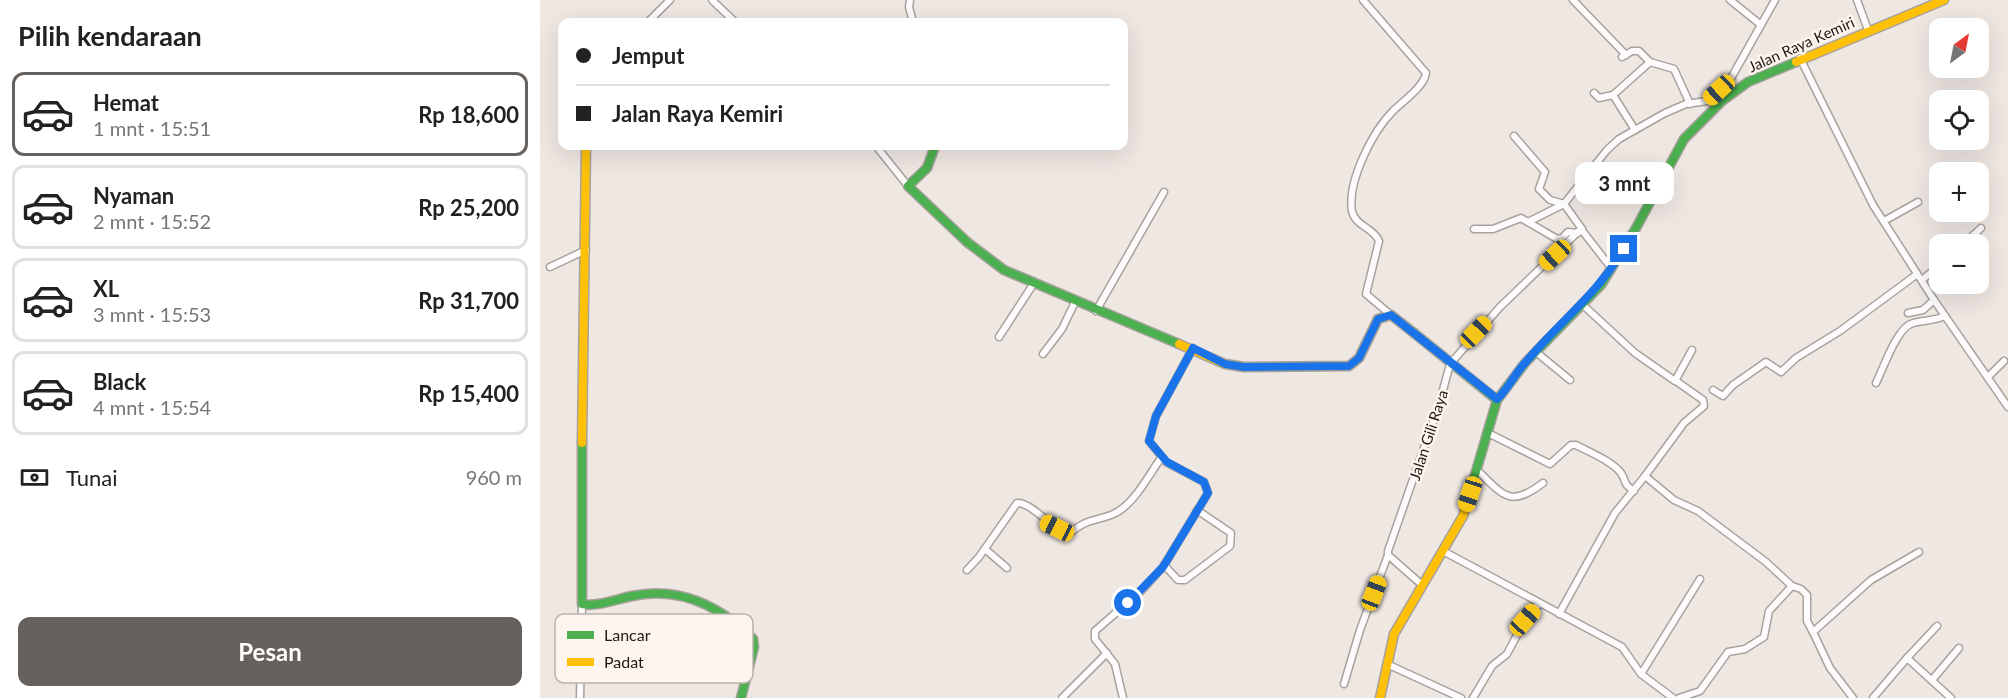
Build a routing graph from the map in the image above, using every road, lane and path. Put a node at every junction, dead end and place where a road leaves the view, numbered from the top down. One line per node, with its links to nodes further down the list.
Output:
1 (670, 0): 10 (street)
2 (712, 0): 11 (street)
3 (910, 0): 12 (street)
4 (1363, 0): 48 (street)
5 (1573, 0): 16 (street)
6 (1730, 0): 13 (street)
7 (1774, 0): 13 (street)
8 (1857, 0): 14 (street)
9 (1944, 0): 14 (street, Jalan Raya Kemiri)
10 (652, 18)
11 (731, 18)
12 (912, 18)
13 (1761, 25): 17 (street)
14 (1868, 30): 15 (street, Jalan Raya Kemiri)
15 (1800, 58): 17 (street, Jalan Raya Kemiri); 30 (street)
16 (1650, 62): 19 (street); 20 (street)
17 (1734, 83): 20 (street); 38 (street, Jalan Raya Kemiri)
18 (1594, 93): 19 (street)
19 (1613, 94): 21 (street)
20 (1690, 104): 21 (street)
21 (1635, 130): 29 (street)
22 (1514, 136): 29 (street)
23 (586, 150): 36 (street)
24 (879, 150): 26 (street)
25 (934, 150): 26 (street)
26 (908, 186): 42 (street)
27 (1164, 192): 46 (street)
28 (1918, 202): 30 (street)
29 (1564, 204): 31 (street); 34 (street)
30 (1884, 221): 40 (street)
31 (1527, 222): 33 (street); 34 (street)
32 (1981, 228): 35 (street)
33 (1474, 229)
34 (1580, 231): 38 (street); 56 (street, Jalan Gili Raya)
35 (1975, 234)
36 (586, 250): 37 (street); 81 (street)
37 (550, 267)
38 (1612, 269): 45 (street, Jalan Raya Kemiri)
39 (1929, 274): 41 (street)
40 (1916, 275): 41 (street); 61 (street)
41 (1922, 280): 44 (street)
42 (1034, 283): 43 (street); 50 (street)
43 (1076, 300): 46 (street); 54 (street)
44 (1934, 300): 47 (street); 49 (street)
45 (1583, 305): 53 (street, Jalan Raya Kemiri); 59 (street)
46 (1096, 311): 51 (street)
47 (1908, 313)
48 (1391, 315): 51 (street); 56 (street)
49 (1946, 316): 57 (street); 60 (street)
50 (999, 337)
51 (1193, 348): 65 (street)
52 (1692, 350): 59 (street)
53 (1536, 352): 58 (street); 62 (street, Jalan Raya Kemiri)
54 (1043, 354)
55 (2004, 361): 57 (street)
56 (1450, 364): 62 (street); 74 (street, Jalan Gili Raya)
57 (1989, 376): 63 (street)
58 (1570, 380)
59 (1676, 381): 67 (street)
60 (1876, 382)
61 (1713, 390)
62 (1497, 399): 64 (street, Jalan Raya Kemiri)
63 (2008, 407)
64 (1488, 433): 66 (street, Jalan Raya Kemiri); 69 (street)
65 (1161, 458): 70 (street); 71 (street)
66 (1477, 470): 68 (street); 72 (street, Jalan Raya Kemiri)
67 (1645, 476): 69 (street); 80 (street)
68 (1543, 483)
69 (1634, 491): 85 (street)
70 (1197, 510): 75 (street); 75 (street)
71 (985, 549): 76 (street); 77 (street)
72 (1443, 551): 79 (street, Jalan Raya Kemiri); 82 (street)
73 (1919, 552): 87 (street)
74 (1388, 555): 79 (street); 96 (street, Jalan Gili Raya)
75 (1164, 565): 89 (street)
76 (1007, 568)
77 (967, 570)
78 (1700, 579): 92 (street)
79 (1420, 584): 91 (street, Jalan Raya Kemiri)
80 (1792, 586): 87 (street); 106 (street)
81 (582, 604): 83 (street); 84 (street)
82 (1539, 604): 85 (street); 104 (street)
83 (582, 614)
84 (721, 614)
85 (1559, 614): 92 (street)
86 (1937, 626): 90 (street)
87 (1813, 632): 97 (street)
88 (1959, 648): 93 (street)
89 (1107, 653): 100 (street); 101 (street)
90 (1907, 658): 93 (street); 107 (street)
91 (1389, 665): 102 (street, Jalan Raya Kemiri); 103 (street)
92 (1641, 674): 105 (street)
93 (1932, 680): 108 (street)
94 (580, 683): 98 (street)
95 (745, 683): 99 (street)
96 (1344, 684)
97 (1849, 696)
98 (580, 698)
99 (741, 698)
100 (1062, 698)
101 (1123, 698)
102 (1380, 698)
103 (1461, 698)
104 (1473, 698)
105 (1673, 698)
106 (1679, 698)
107 (1873, 698)
108 (1951, 698)

